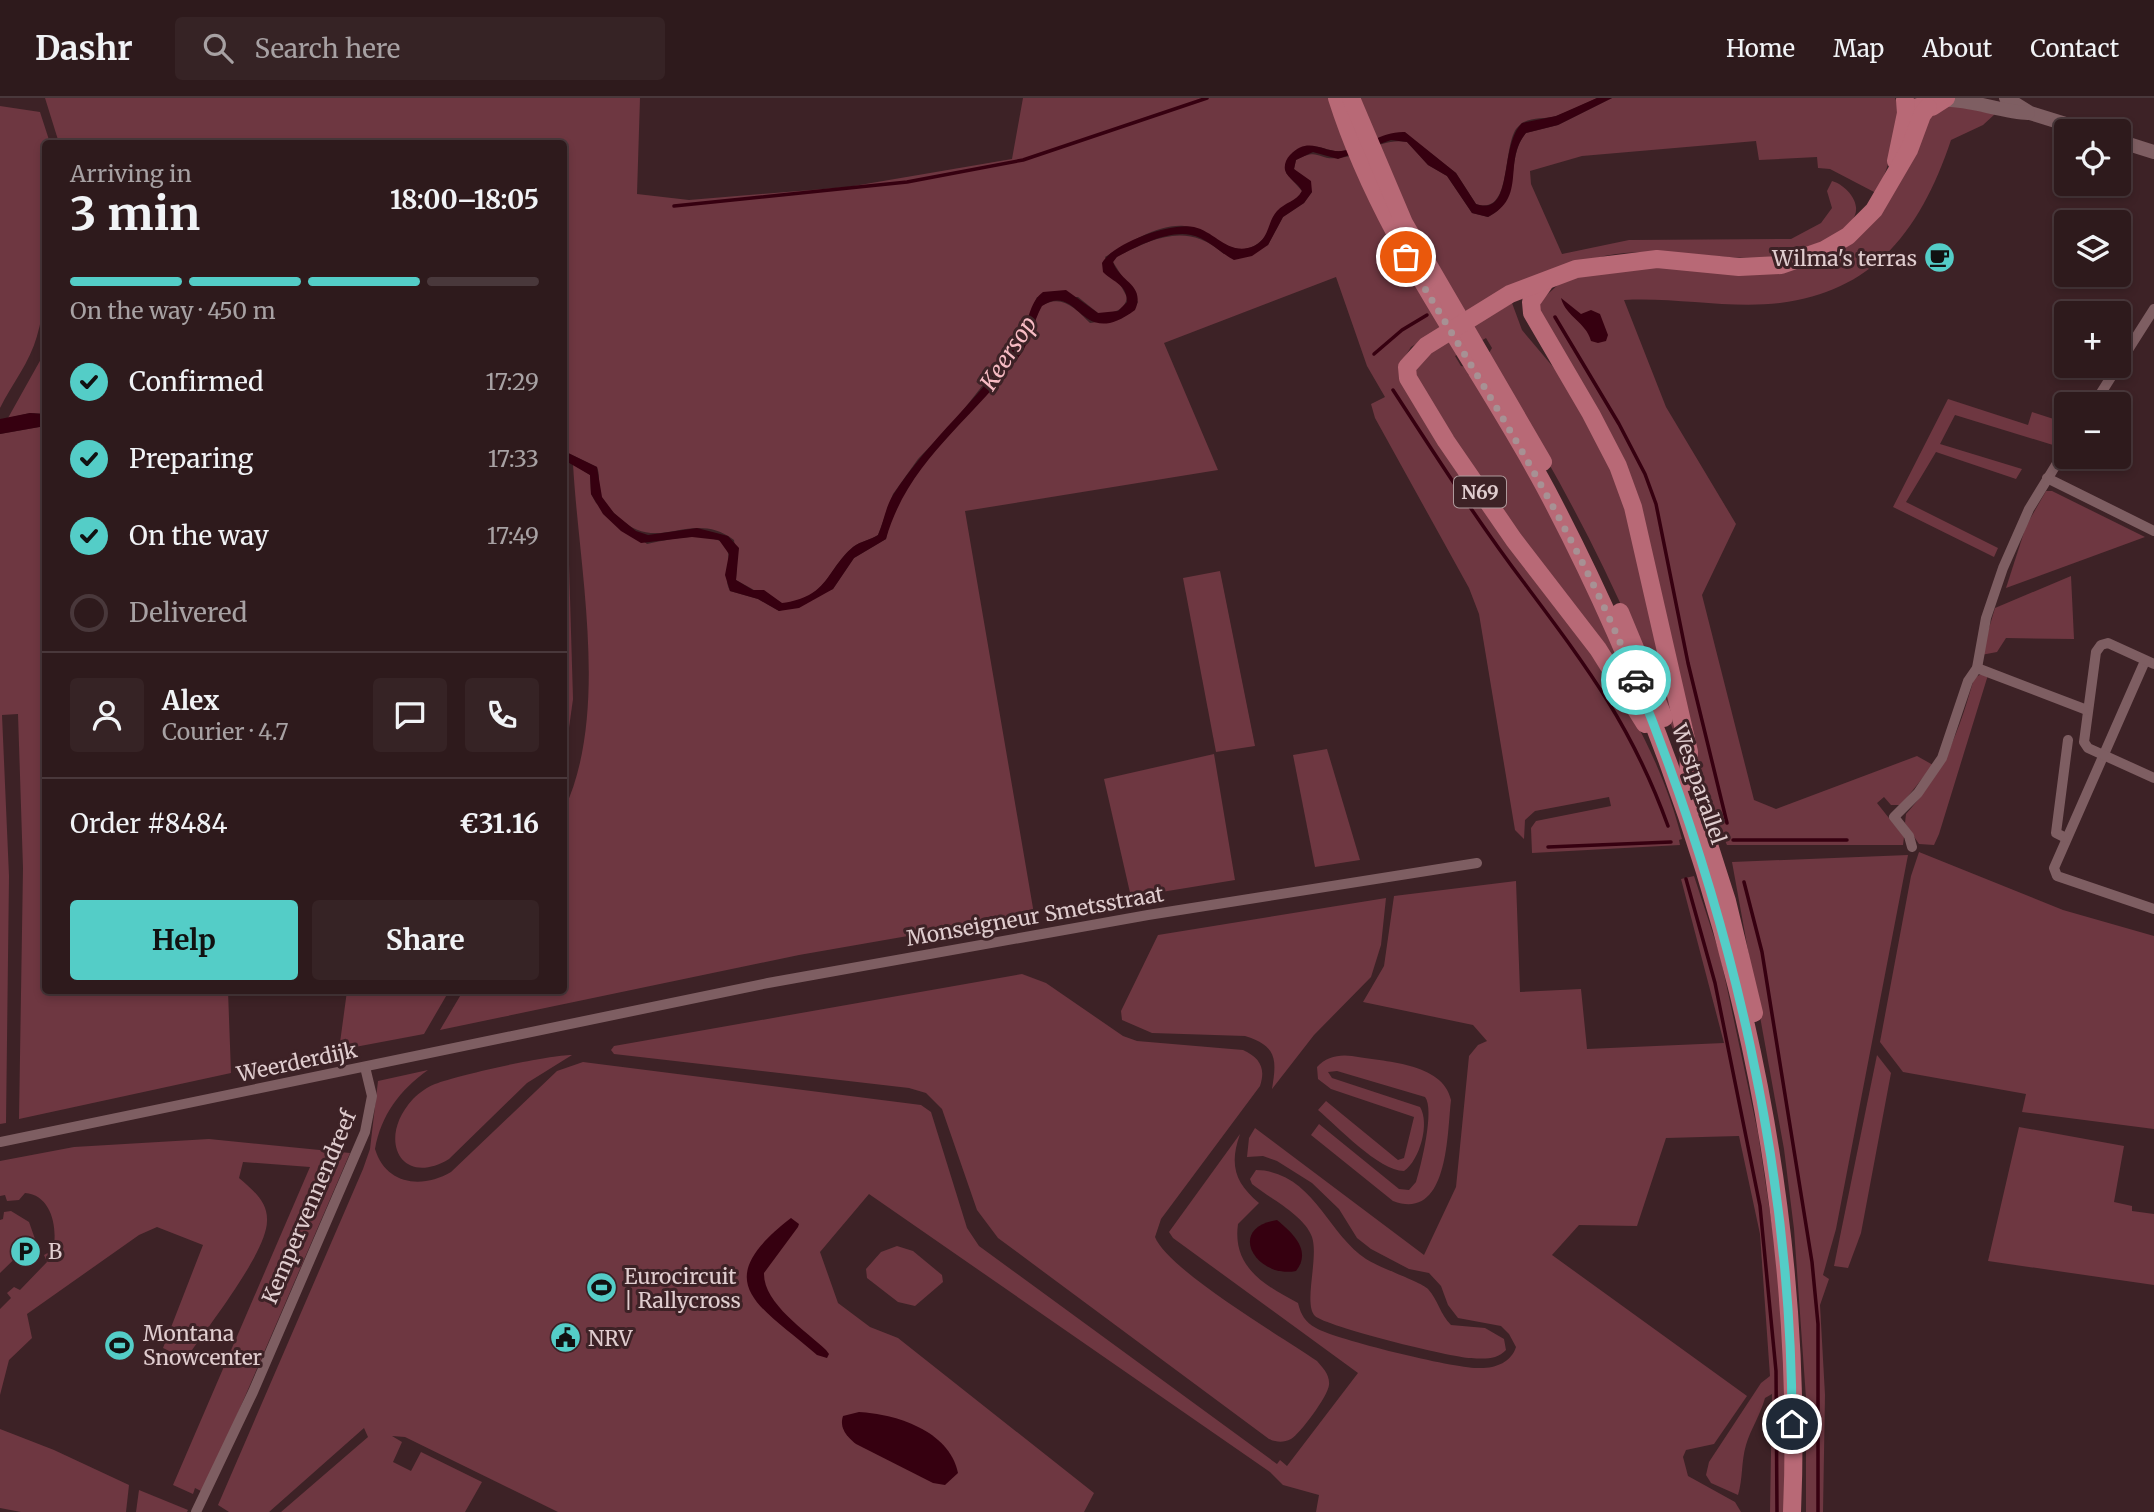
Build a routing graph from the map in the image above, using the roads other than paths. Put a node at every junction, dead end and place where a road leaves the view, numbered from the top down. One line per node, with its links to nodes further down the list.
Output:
1 (1337, 98): 14 (main road, Westparallel / N69)
2 (1351, 98): 14 (main road, Westparallel / N69)
3 (2006, 98): 6 (street)
4 (1904, 99): 5 (main road); 10 (main road, N69)
5 (1940, 102): 6 (street); 10 (main road, N69)
6 (2030, 113): 7 (street)
7 (2054, 120)
8 (2131, 145): 9 (street)
9 (2154, 152)
10 (1895, 171): 11 (main road, N69)
11 (1545, 282): 22 (main road, N69); 25 (main road, N69)
12 (2154, 309): 13 (street)
13 (2131, 346)
14 (1475, 357): 22 (main road, Westparallel / N69); 25 (main road, Westparallel / N69)
15 (2054, 467): 16 (street)
16 (2047, 478): 17 (street); 19 (street)
17 (2154, 531)
18 (2150, 663): 20 (street); 23 (street)
19 (1977, 668): 20 (street); 27 (street)
20 (2087, 710): 23 (street)
21 (2068, 740): 26 (street)
22 (1662, 745): 28 (main road, Westparallel / N69)
23 (2103, 755): 24 (street); 26 (street)
24 (2154, 778)
25 (1688, 782): 28 (main road, Westparallel / N69)
26 (2066, 838): 30 (street)
27 (1912, 847)
28 (1706, 854): 35 (main road, Westparallel / N69); 36 (main road, Westparallel / N69)
29 (1477, 863): 31 (street, Monseigneur Smetsstraat)
30 (2154, 909)
31 (601, 1016): 32 (street, Weerderdijk)
32 (365, 1067): 33 (street, Weerderdijk); 34 (street, Kempervennendreef)
33 (0, 1142)
34 (196, 1512)
35 (1792, 1512)
36 (1803, 1512)

